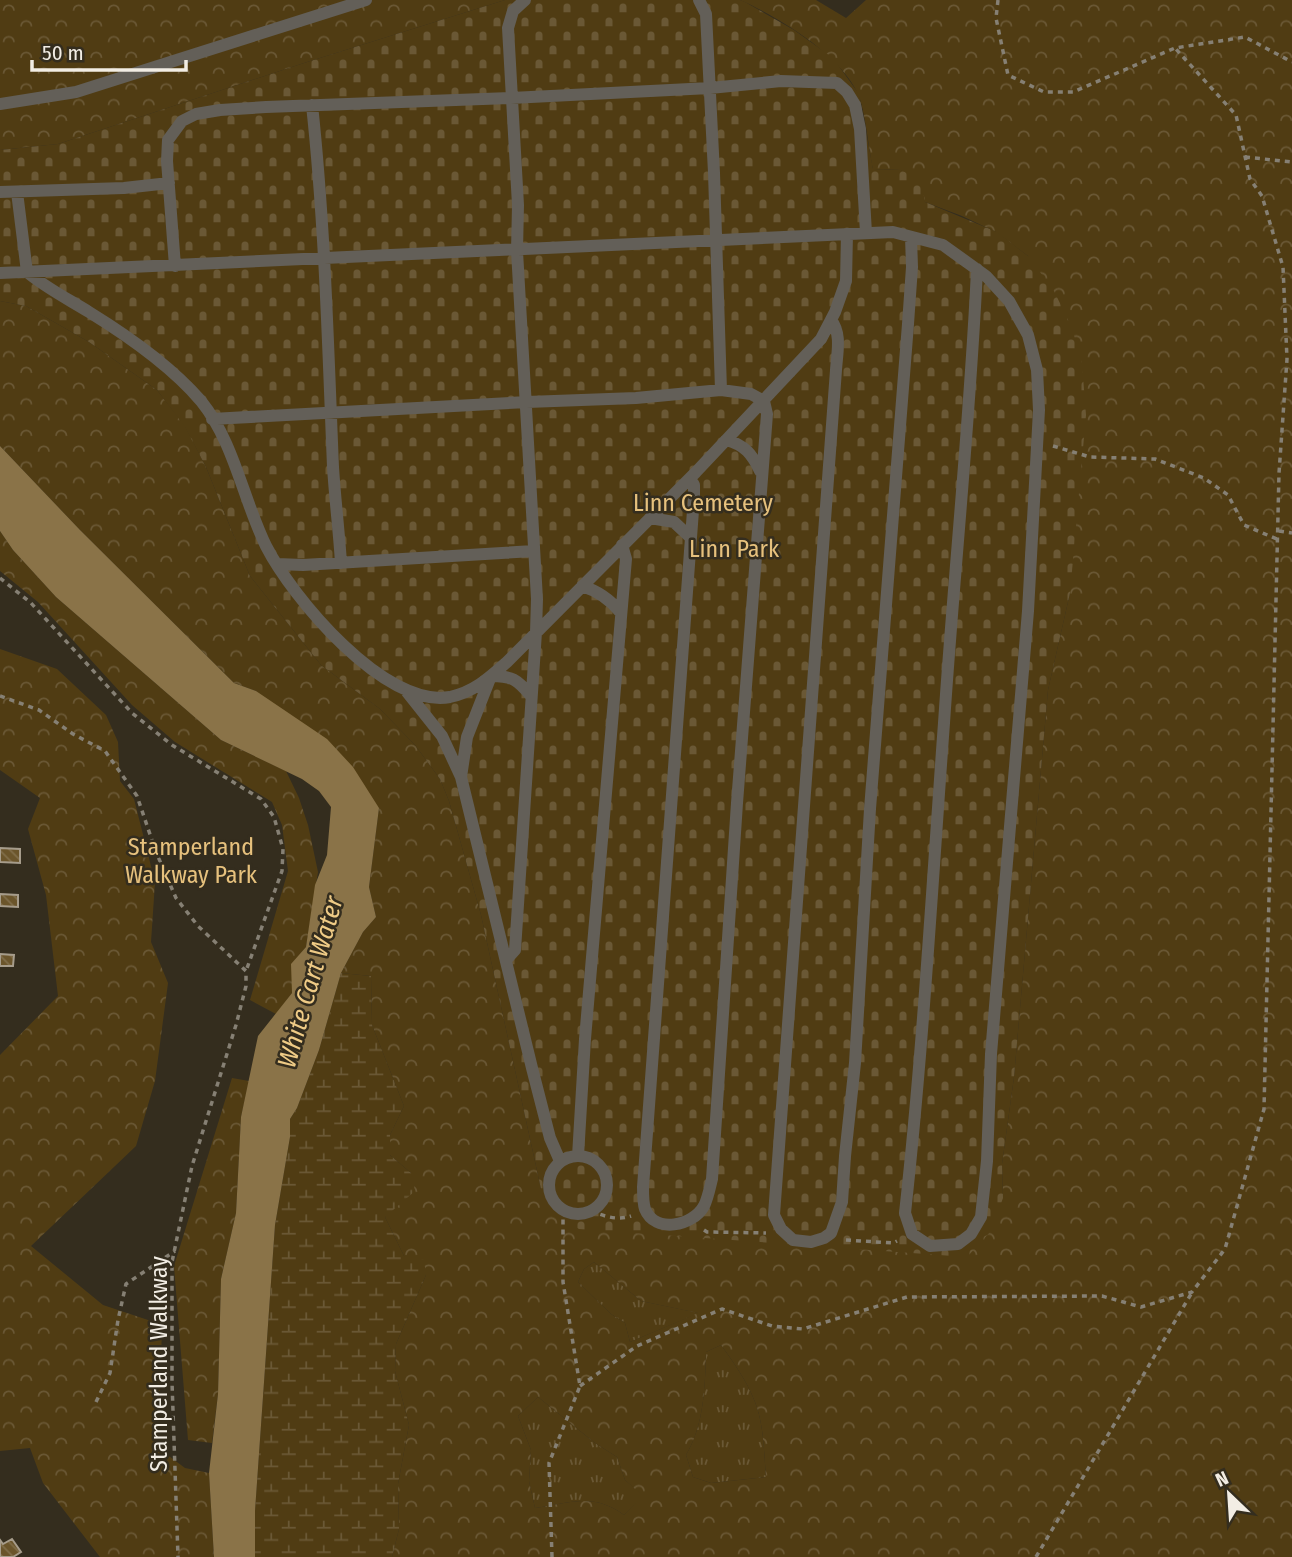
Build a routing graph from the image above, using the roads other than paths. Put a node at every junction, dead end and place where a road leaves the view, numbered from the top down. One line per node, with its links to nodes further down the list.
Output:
1 (366, 0): 6 (lane)
2 (525, 0): 5 (lane)
3 (699, 0): 4 (lane)
4 (710, 88): 5 (lane); 11 (lane); 14 (lane)
5 (511, 98): 7 (lane); 15 (lane)
6 (0, 104)
7 (312, 106): 8 (lane); 16 (lane)
8 (169, 183): 10 (lane); 17 (lane)
9 (0, 192): 10 (lane)
10 (18, 192): 19 (lane)
11 (866, 233): 12 (lane); 13 (lane)
12 (847, 234): 14 (lane); 21 (lane)
13 (911, 237): 18 (lane); 21 (lane)
14 (715, 240): 15 (lane); 22 (lane)
15 (517, 251): 16 (lane); 24 (lane)
16 (323, 259): 17 (lane); 25 (lane)
17 (175, 266): 19 (lane)
18 (977, 269): 18 (lane)
19 (27, 272): 20 (lane); 26 (lane)
20 (0, 273)
21 (831, 320): 23 (lane)
22 (721, 390): 23 (lane); 24 (lane)
23 (764, 401): 27 (lane); 28 (lane)
24 (527, 402): 25 (lane); 33 (lane)
25 (332, 413): 26 (lane); 34 (lane)
26 (212, 419): 35 (lane)
27 (726, 440): 28 (lane); 29 (lane)
28 (761, 474): 31 (lane)
29 (690, 478): 30 (lane); 31 (lane)
30 (650, 518): 31 (lane); 32 (lane)
31 (690, 537)
32 (622, 545): 36 (lane); 37 (lane)
33 (534, 551): 34 (lane); 38 (lane)
34 (341, 563): 35 (lane)
35 (277, 564): 40 (lane)
36 (582, 586): 37 (lane); 38 (lane)
37 (621, 613): 44 (lane)
38 (536, 632): 39 (lane); 41 (lane)
39 (491, 676): 40 (lane); 41 (lane); 42 (lane)
40 (405, 689): 42 (lane)
41 (531, 696): 43 (lane)
42 (461, 777): 43 (lane)
43 (506, 960): 45 (lane)
44 (578, 1156): 45 (lane); 45 (lane)
45 (561, 1161)

